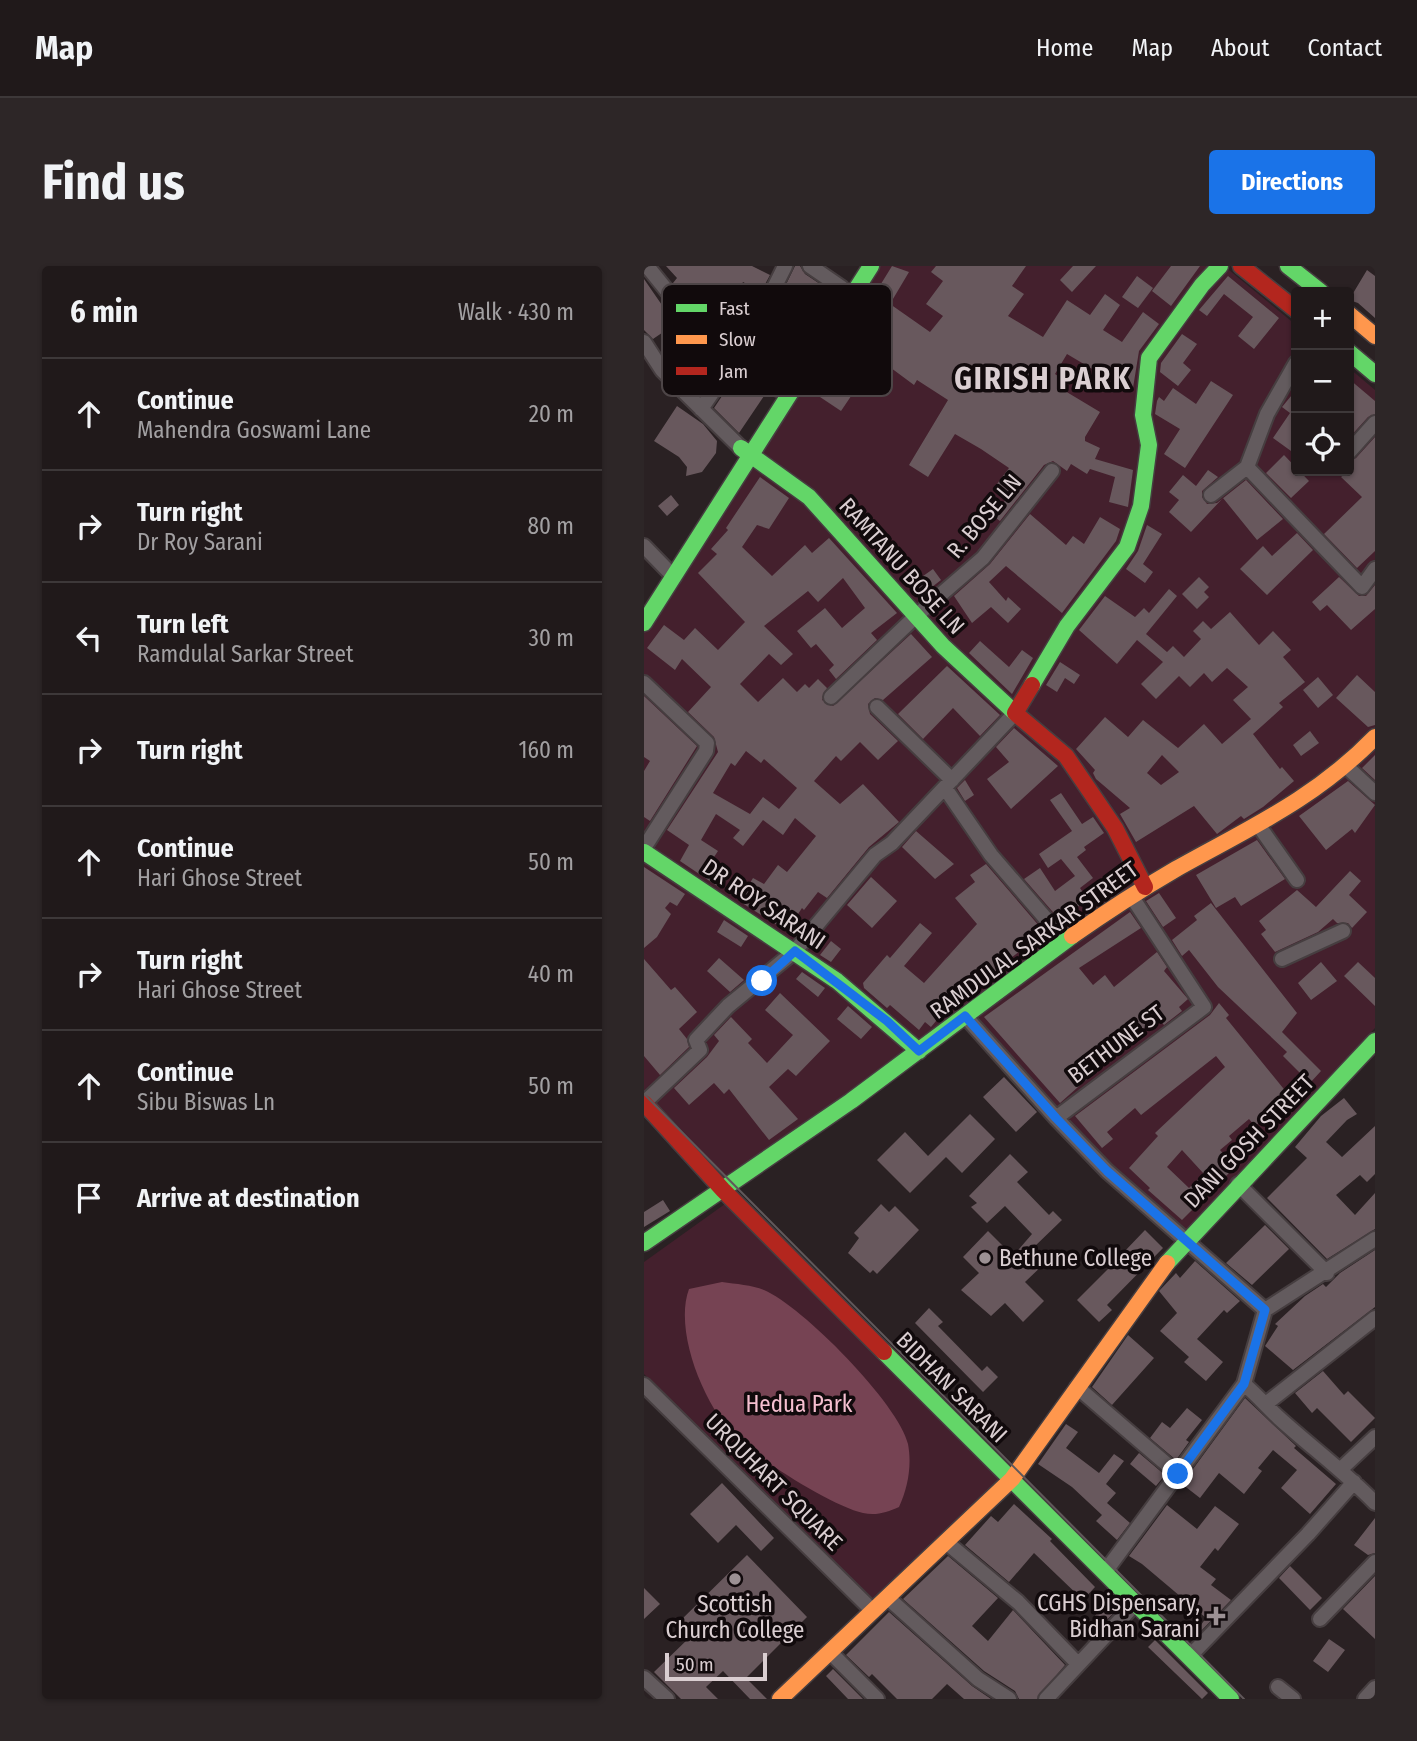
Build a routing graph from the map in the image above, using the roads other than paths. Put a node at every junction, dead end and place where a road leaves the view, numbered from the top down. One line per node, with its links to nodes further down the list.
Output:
1 (647, 266): 13 (street)
2 (785, 266): 9 (street)
3 (810, 266): 10 (street)
4 (856, 266): 11 (street)
5 (871, 266): 12 (street)
6 (1220, 266): 43 (street)
7 (1241, 266): 15 (street)
8 (1288, 266): 14 (street)
9 (776, 284)
10 (836, 284)
11 (845, 284)
12 (859, 284)
13 (662, 285)
14 (1315, 287)
15 (1291, 306)
16 (1354, 318): 17 (street)
17 (1375, 336)
18 (644, 342): 20 (street)
19 (1354, 356): 22 (street)
20 (662, 370)
21 (1291, 372): 31 (street)
22 (1375, 374)
23 (689, 396): 27 (street)
24 (709, 396): 27 (street)
25 (774, 396): 30 (street)
26 (783, 396): 30 (street)
27 (701, 408): 30 (street)
28 (1375, 423): 29 (street)
29 (1354, 446)
30 (745, 452): 36 (street); 38 (street, RAMTANU BOSE LN)
31 (1247, 467): 33 (street); 35 (street)
32 (1052, 471): 38 (street, R. BOSE LN)
33 (1212, 495)
34 (644, 546): 36 (street)
35 (1375, 569)
36 (669, 572): 37 (street); 39 (street)
37 (644, 600)
38 (916, 616): 41 (street, R. BOSE LN); 43 (street, RAMTANU BOSE LN)
39 (644, 623)
40 (644, 683): 49 (street)
41 (831, 696)
42 (877, 707): 46 (street)
43 (1015, 713): 46 (street); 51 (street, RAMTANU BOSE LN)
44 (1375, 737): 45 (street, RAMDULAL SARKAR STREET)
45 (1348, 768): 47 (street); 48 (street, RAMDULAL SARKAR STREET)
46 (948, 784): 53 (street); 54 (street)
47 (1375, 793)
48 (1259, 826): 50 (street); 51 (street, RAMDULAL SARKAR STREET)
49 (644, 850): 54 (street, DR ROY SARANI)
50 (1297, 880)
51 (1138, 892): 53 (street, RAMDULAL SARKAR STREET); 60 (street, BETHUNE ST)
52 (1343, 931): 55 (street)
53 (1065, 941): 56 (street, RAMDULAL SARKAR STREET)
54 (795, 951): 58 (street, DR ROY SARANI); 59 (street)
55 (1282, 959)
56 (965, 1016): 58 (street, RAMDULAL SARKAR STREET); 60 (street)
57 (1375, 1041): 61 (street, DANI GOSH STREET)
58 (919, 1051): 62 (street, RAMDULAL SARKAR STREET)
59 (644, 1103): 62 (street, BIDHAN SARANI)
60 (1056, 1118): 64 (street)
61 (1238, 1184): 64 (street, DANI GOSH STREET); 66 (street)
62 (723, 1190): 65 (street, RAMDULAL SARKAR STREET); 76 (street, BIDHAN SARANI)
63 (1375, 1239): 66 (street)
64 (1185, 1241): 67 (street); 71 (street, DANI GOSH STREET)
65 (644, 1243)
66 (1327, 1273): 67 (street)
67 (1265, 1310): 69 (street)
68 (1375, 1318): 72 (street)
69 (1244, 1384): 72 (street); 75 (street)
70 (644, 1385): 84 (street, URQUHART SQUARE)
71 (1077, 1387): 75 (street); 76 (street, DANI GOSH STREET)
72 (1267, 1403): 74 (street)
73 (1375, 1437): 74 (street)
74 (1341, 1469): 77 (street)
75 (1178, 1474): 81 (street)
76 (1012, 1479): 79 (street, DANI GOSH STREET); 81 (street, BIDHAN SARANI)
77 (1354, 1482): 78 (street); 87 (street)
78 (1375, 1503)
79 (946, 1542): 82 (street, DANI GOSH STREET); 88 (street)
80 (1375, 1562): 85 (street)
81 (1105, 1572): 83 (street, BIDHAN SARANI)
82 (888, 1598): 84 (street, DANI GOSH STREET); 95 (street)
83 (1136, 1603): 87 (street, BIDHAN SARANI); 88 (street)
84 (873, 1611): 86 (street, DANI GOSH STREET)
85 (1320, 1619)
86 (830, 1652): 93 (street, DANI GOSH STREET); 94 (street)
87 (1189, 1657): 97 (street, BIDHAN SARANI)
88 (1078, 1664): 96 (street)
89 (644, 1678): 92 (street)
90 (1278, 1687): 98 (street)
91 (1375, 1688): 99 (street)
92 (667, 1699)
93 (780, 1699)
94 (877, 1699)
95 (1009, 1699)
96 (1046, 1699)
97 (1231, 1699)
98 (1293, 1699)
99 (1365, 1699)

